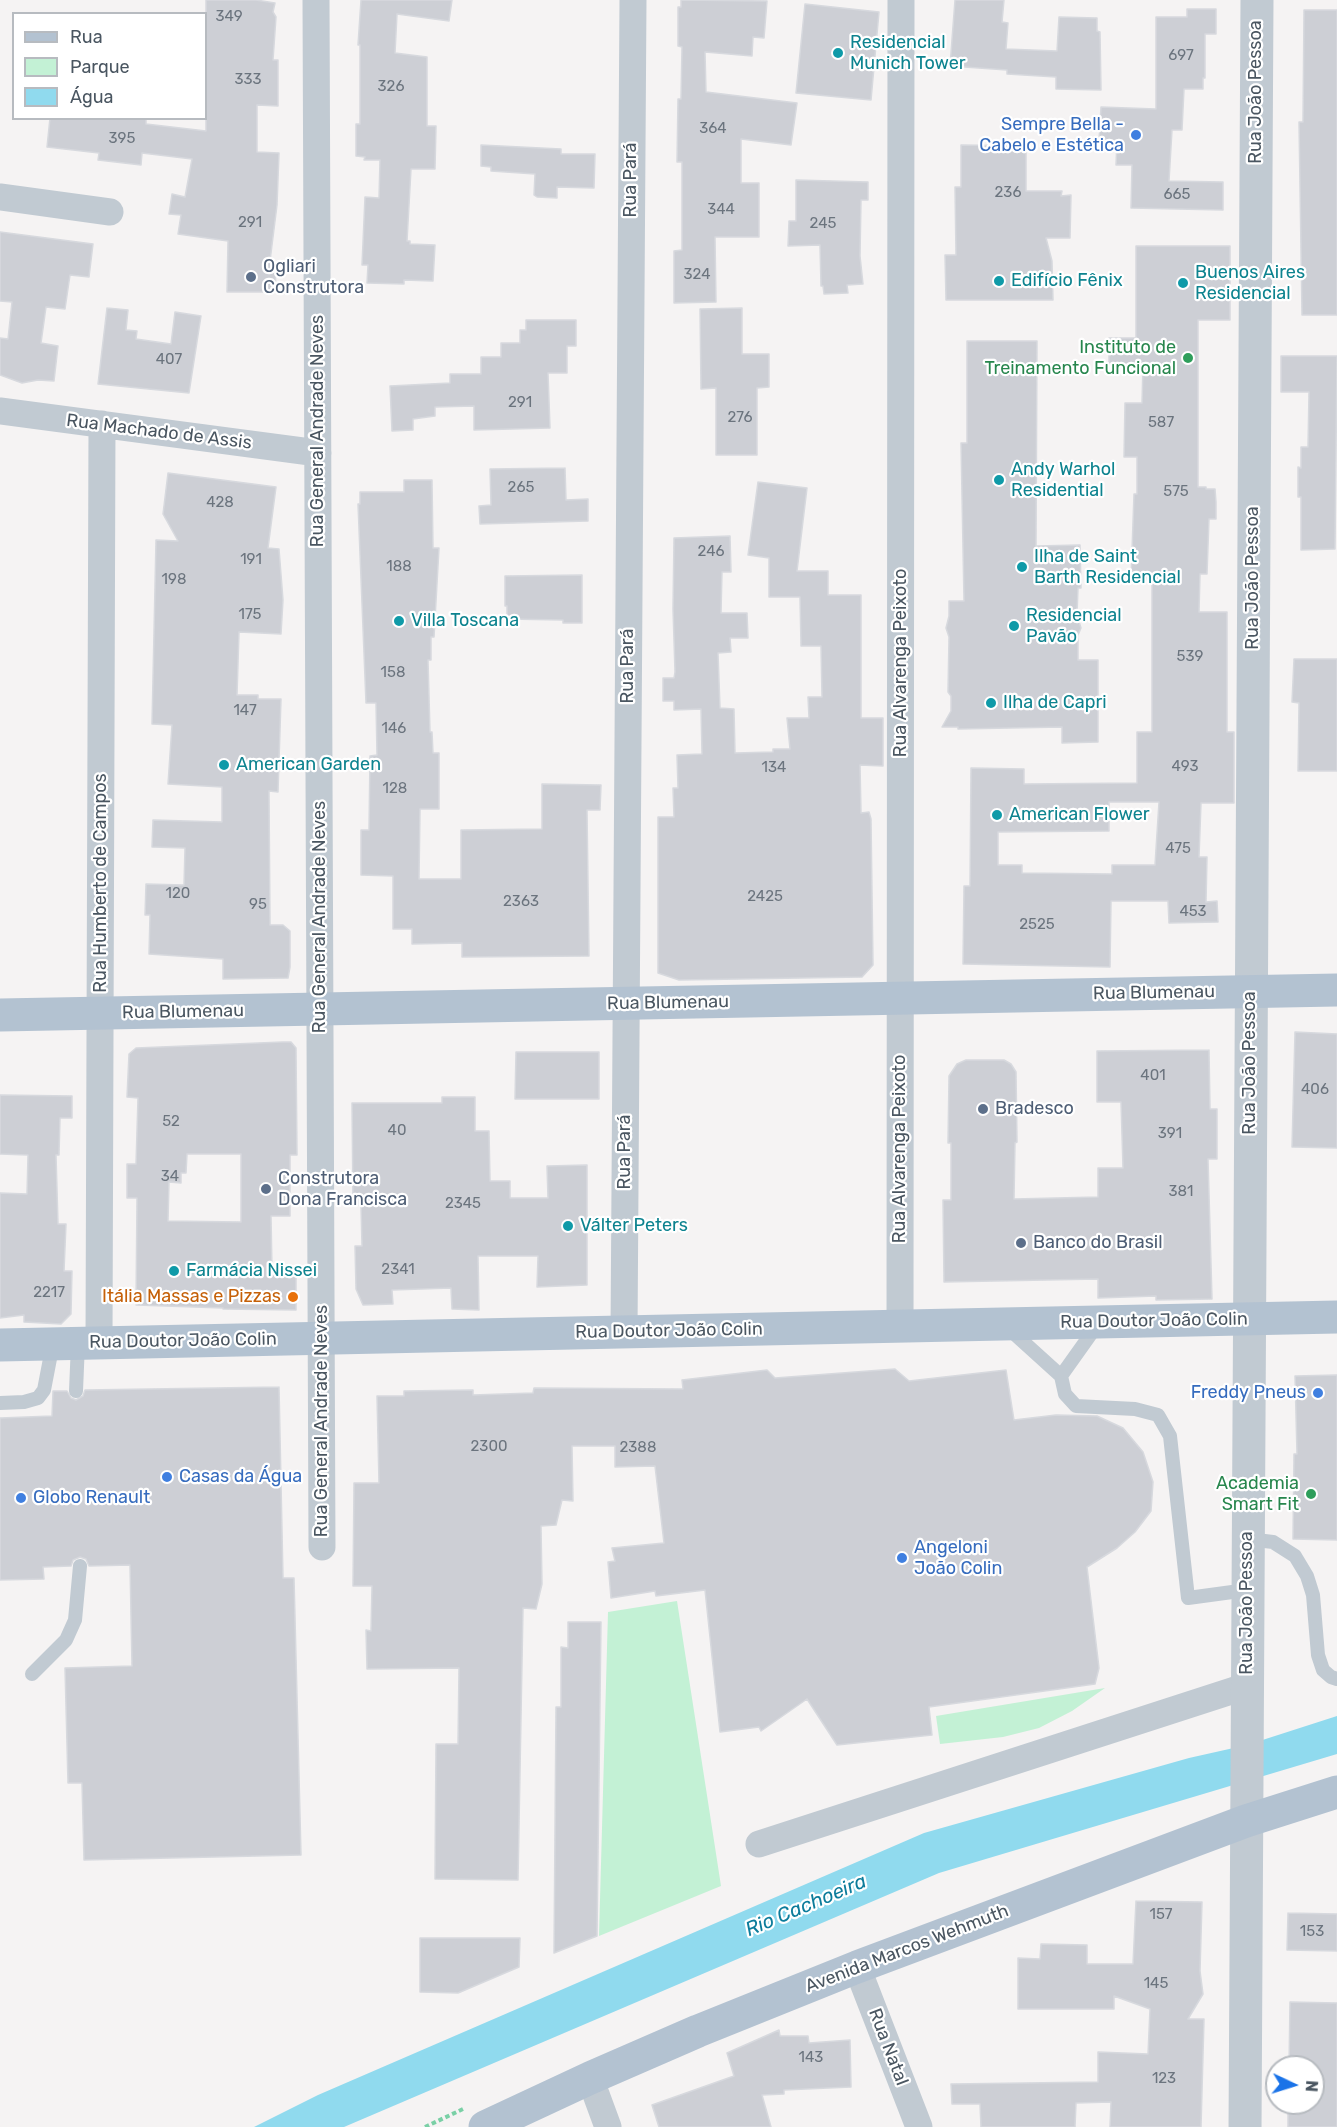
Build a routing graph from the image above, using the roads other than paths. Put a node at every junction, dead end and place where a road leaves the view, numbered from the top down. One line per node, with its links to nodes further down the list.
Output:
1 (316, 0): 9 (street, Rua General Andrade Neves)
2 (633, 0): 13 (street, Rua Pará)
3 (901, 0): 12 (street, Rua Alvarenga Peixoto)
4 (1257, 0): 11 (street, Rua João Pessoa)
5 (0, 197): 6 (street)
6 (110, 212)
7 (0, 411): 8 (street, Rua Machado de Assis)
8 (102, 424): 9 (street, Rua Machado de Assis); 15 (street, Rua Humberto de Campos)
9 (318, 453): 14 (street, Rua General Andrade Neves)
10 (1337, 990): 11 (main road, Rua Blumenau)
11 (1251, 991): 12 (main road, Rua Blumenau); 18 (street, Rua João Pessoa)
12 (901, 998): 13 (main road, Rua Blumenau); 21 (street, Rua Alvarenga Peixoto)
13 (626, 1003): 14 (main road, Rua Blumenau); 22 (street, Rua Pará)
14 (320, 1010): 15 (main road, Rua Blumenau); 23 (street, Rua General Andrade Neves)
15 (100, 1014): 16 (main road, Rua Blumenau); 24 (street, Rua Humberto de Campos)
16 (0, 1016)
17 (1337, 1317): 18 (main road, Rua Doutor João Colin)
18 (1249, 1319): 19 (main road, Rua Doutor João Colin); 29 (street, Rua João Pessoa)
19 (1100, 1322): 20 (main road, Rua Doutor João Colin); 26 (lane)
20 (1004, 1324): 21 (main road, Rua Doutor João Colin); 26 (lane)
21 (900, 1326): 22 (main road, Rua Doutor João Colin)
22 (624, 1332): 23 (main road, Rua Doutor João Colin)
23 (322, 1338): 24 (main road, Rua Doutor João Colin); 30 (street, Rua General Andrade Neves)
24 (77, 1343): 25 (main road, Rua Doutor João Colin); 27 (lane); 28 (lane)
25 (0, 1345)
26 (1061, 1376): 32 (lane)
27 (76, 1390)
28 (0, 1403)
29 (1248, 1539): 32 (street, Rua João Pessoa); 34 (lane)
30 (322, 1547)
31 (80, 1566): 33 (lane)
32 (1247, 1590): 35 (street, Rua João Pessoa)
33 (32, 1674)
34 (1337, 1679)
35 (1247, 1686): 37 (street, Rua João Pessoa); 38 (street)
36 (1337, 1792): 37 (main road, Avenida Marcos Wehmuth)
37 (1246, 1821): 39 (main road, Avenida Marcos Wehmuth); 44 (street, Rua João Pessoa)
38 (759, 1844)
39 (857, 1966): 40 (main road, Avenida Marcos Wehmuth); 43 (street, Rua Natal)
40 (590, 2078): 41 (main road, Avenida Marcos Wehmuth); 42 (street)
41 (485, 2127)
42 (608, 2127)
43 (919, 2127)
44 (1245, 2127)

